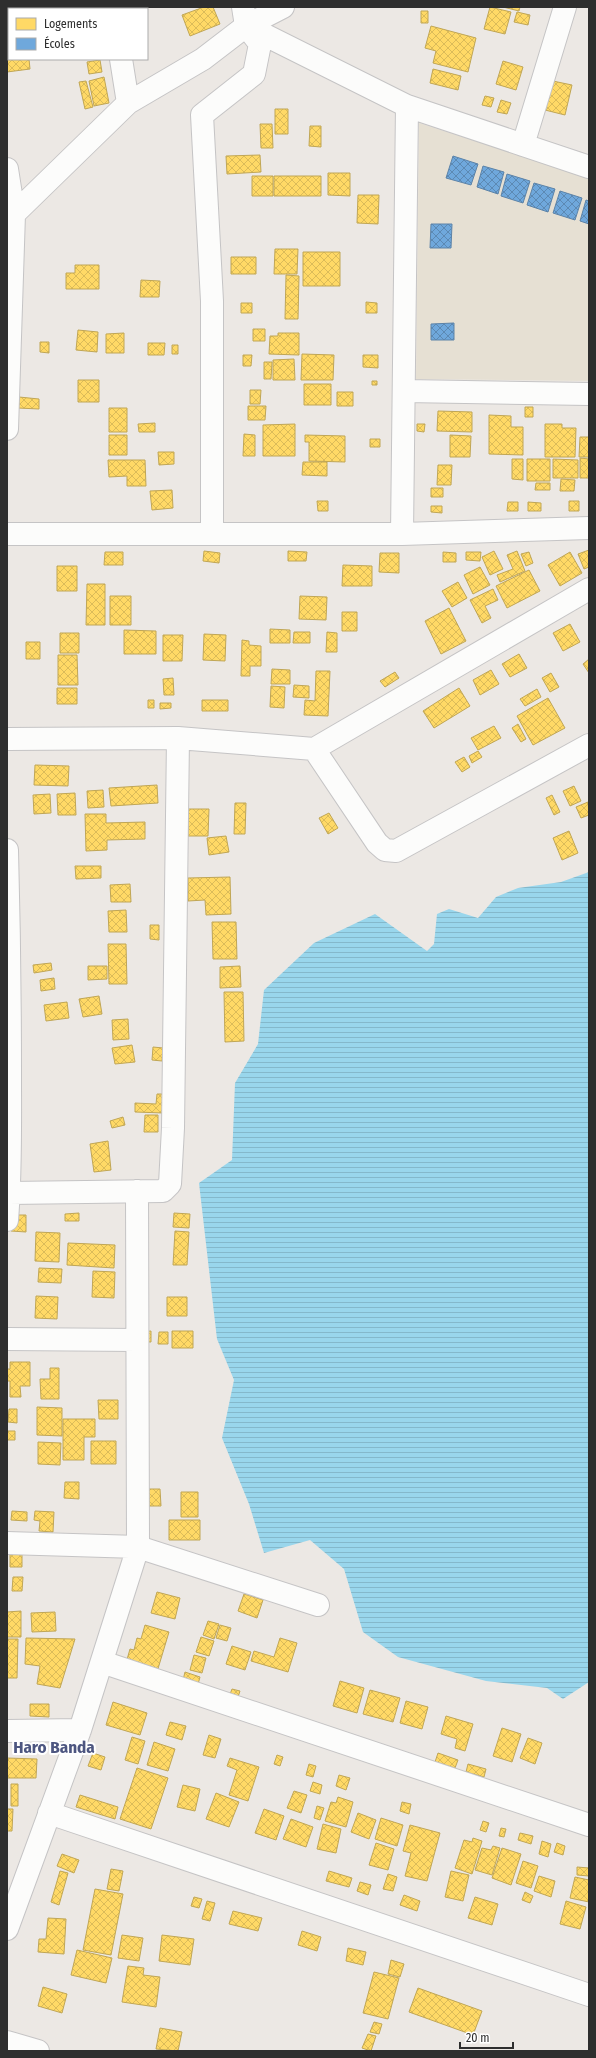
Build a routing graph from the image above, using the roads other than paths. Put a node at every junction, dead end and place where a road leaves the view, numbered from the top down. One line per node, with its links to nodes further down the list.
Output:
1 (284, 7): 3 (street)
2 (565, 7): 7 (street)
3 (245, 16): 5 (street); 6 (street); 16 (street)
4 (121, 60): 5 (street)
5 (128, 103): 10 (street)
6 (407, 106): 7 (street); 11 (street)
7 (523, 145): 8 (street)
8 (589, 167)
9 (7, 169): 10 (street)
10 (9, 214): 13 (street)
11 (405, 390): 12 (street); 17 (street)
12 (589, 394)
13 (7, 429)
14 (589, 528): 17 (street)
15 (7, 534): 16 (street)
16 (212, 534): 17 (street)
17 (402, 534)
18 (589, 589): 22 (street)
19 (178, 738): 20 (street); 22 (street); 26 (street)
20 (7, 739)
21 (589, 745): 22 (street)
22 (314, 749)
23 (7, 850): 24 (street)
24 (8, 945): 25 (street)
25 (8, 1141): 27 (street)
26 (137, 1191): 27 (street); 30 (street)
27 (9, 1193): 28 (street)
28 (7, 1220)
29 (7, 1340): 30 (street)
30 (137, 1340): 32 (street)
31 (7, 1543): 32 (street)
32 (138, 1547): 33 (street); 34 (street)
33 (318, 1606)
34 (102, 1662): 35 (street); 38 (street)
35 (80, 1730): 36 (street); 37 (street)
36 (7, 1731)
37 (49, 1813): 39 (street); 40 (street)
38 (589, 1825)
39 (7, 1929)
40 (589, 1995)
41 (7, 2042): 42 (street)
42 (38, 2051)

